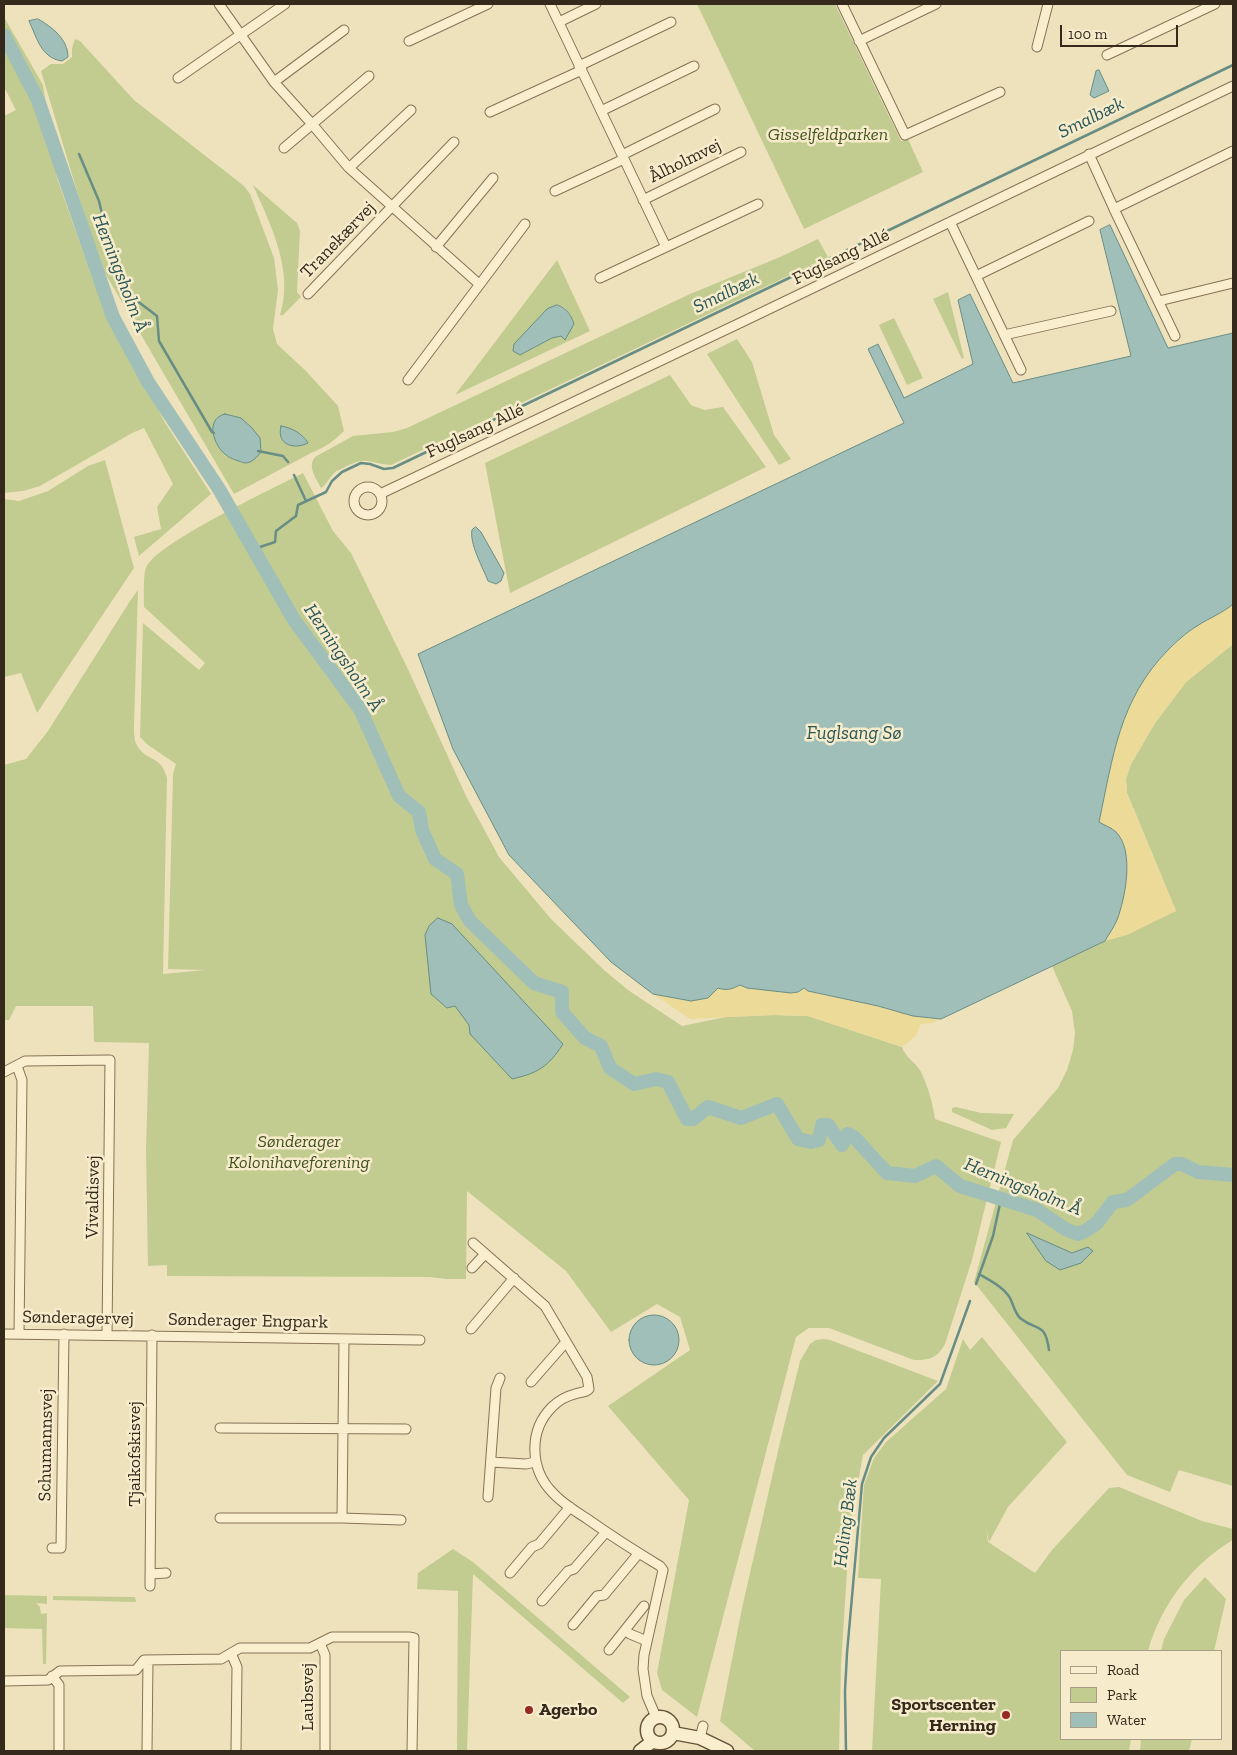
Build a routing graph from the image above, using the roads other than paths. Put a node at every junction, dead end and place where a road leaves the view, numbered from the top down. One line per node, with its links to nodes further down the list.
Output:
1 (219, 4): 13 (street, Tranekærvej)
2 (285, 4): 13 (street)
3 (488, 4): 14 (street)
4 (550, 4): 10 (street, Ålholmvej)
5 (596, 4): 10 (street)
6 (842, 4): 15 (street)
7 (936, 4): 15 (street)
8 (1048, 4): 16 (street)
9 (1215, 4): 17 (street)
10 (559, 22): 19 (street, Ålholmvej)
11 (671, 22): 19 (street)
12 (344, 30): 22 (street)
13 (240, 35): 21 (street); 22 (street, Tranekærvej)
14 (409, 41)
15 (859, 41): 24 (street)
16 (1037, 47)
17 (1107, 55)
18 (694, 66): 27 (street)
19 (581, 68): 27 (street, Ålholmvej); 28 (street)
20 (369, 76): 29 (street)
21 (178, 78)
22 (274, 82): 29 (street, Tranekærvej)
23 (1233, 86): 34 (street, Fuglsang Allé)
24 (1000, 92)
25 (715, 109): 35 (street, Ålholmvej)
26 (411, 110): 36 (street)
27 (601, 111): 35 (street, Ålholmvej)
28 (490, 112)
29 (312, 124): 31 (street); 36 (street, Tranekærvej)
30 (454, 142): 41 (street, Tranekærvej)
31 (284, 148)
32 (1233, 151): 42 (street)
33 (741, 152): 39 (street, Ålholmvej)
34 (1089, 154): 42 (street); 44 (street, Fuglsang Allé)
35 (623, 157): 38 (street, Ålholmvej); 39 (street, Ålholmvej)
36 (349, 168): 41 (street, Tranekærvej)
37 (493, 178): 46 (street)
38 (555, 191)
39 (643, 200): 47 (street, Ålholmvej)
40 (758, 204): 47 (street)
41 (391, 208): 46 (street, Tranekærvej); 52 (street, Tranekærvej)
42 (1114, 209): 53 (street)
43 (1089, 221): 48 (street)
44 (950, 222): 48 (street); 59 (street, Fuglsang Allé)
45 (525, 224): 51 (street)
46 (436, 247): 51 (street, Tranekærvej)
47 (666, 248): 49 (street)
48 (976, 276): 55 (street)
49 (600, 278)
50 (1233, 283): 53 (street)
51 (479, 284): 58 (street)
52 (308, 294)
53 (1159, 301): 56 (street)
54 (1111, 311): 55 (street)
55 (1004, 335): 57 (street)
56 (1175, 336)
57 (1021, 370)
58 (408, 380)
59 (380, 494)
60 (17, 1066): 61 (street); 68 (street); 70 (street, Vivaldisvej)
61 (4, 1072)
62 (473, 1243): 63 (street)
63 (485, 1254): 64 (street); 65 (street)
64 (472, 1268)
65 (514, 1278): 66 (street); 74 (street)
66 (471, 1329)
67 (4, 1334): 68 (street, Sønderagervej)
68 (19, 1334): 69 (street, Sønderagervej)
69 (64, 1334): 70 (street, Sønderagervej); 88 (street, Schumannsvej)
70 (107, 1335): 71 (street, Sønderagervej)
71 (152, 1335): 72 (street, Sønderager Engpark); 92 (street, Tjaikofskisvej)
72 (344, 1340): 73 (street, Sønderager Engpark); 78 (street, Sønderager Engpark)
73 (420, 1340)
74 (566, 1342): 76 (street); 81 (street)
75 (500, 1378): 80 (street)
76 (531, 1382)
77 (220, 1428): 78 (street)
78 (343, 1428): 79 (street); 85 (street, Sønderager Engpark)
79 (406, 1429)
80 (490, 1462): 81 (street); 82 (street)
81 (535, 1462): 83 (street)
82 (488, 1497)
83 (570, 1507): 87 (street); 90 (street)
84 (220, 1518): 85 (street)
85 (342, 1518): 86 (street)
86 (401, 1520)
87 (606, 1532): 89 (street); 94 (street)
88 (52, 1548)
89 (639, 1553): 96 (street); 98 (street)
90 (510, 1572)
91 (166, 1573): 92 (street)
92 (150, 1574): 93 (street, Tjaikofskisvej)
93 (150, 1586)
94 (542, 1601)
95 (644, 1606): 97 (street)
96 (573, 1625)
97 (625, 1630): 98 (street); 100 (street)
98 (648, 1641): 105 (street)
99 (320, 1643): 101 (street); 111 (street, Laubsvej); 112 (street)
100 (609, 1650)
101 (231, 1653): 102 (street); 110 (street)
102 (148, 1660): 103 (street); 109 (street)
103 (52, 1676): 104 (street); 108 (street)
104 (4, 1681)
105 (656, 1717): 106 (street); 107 (street)
106 (673, 1733): 107 (street); 114 (street)
107 (653, 1741): 113 (street)
108 (59, 1751)
109 (147, 1751)
110 (236, 1751)
111 (325, 1751)
112 (412, 1751)
113 (640, 1751)
114 (727, 1751)

